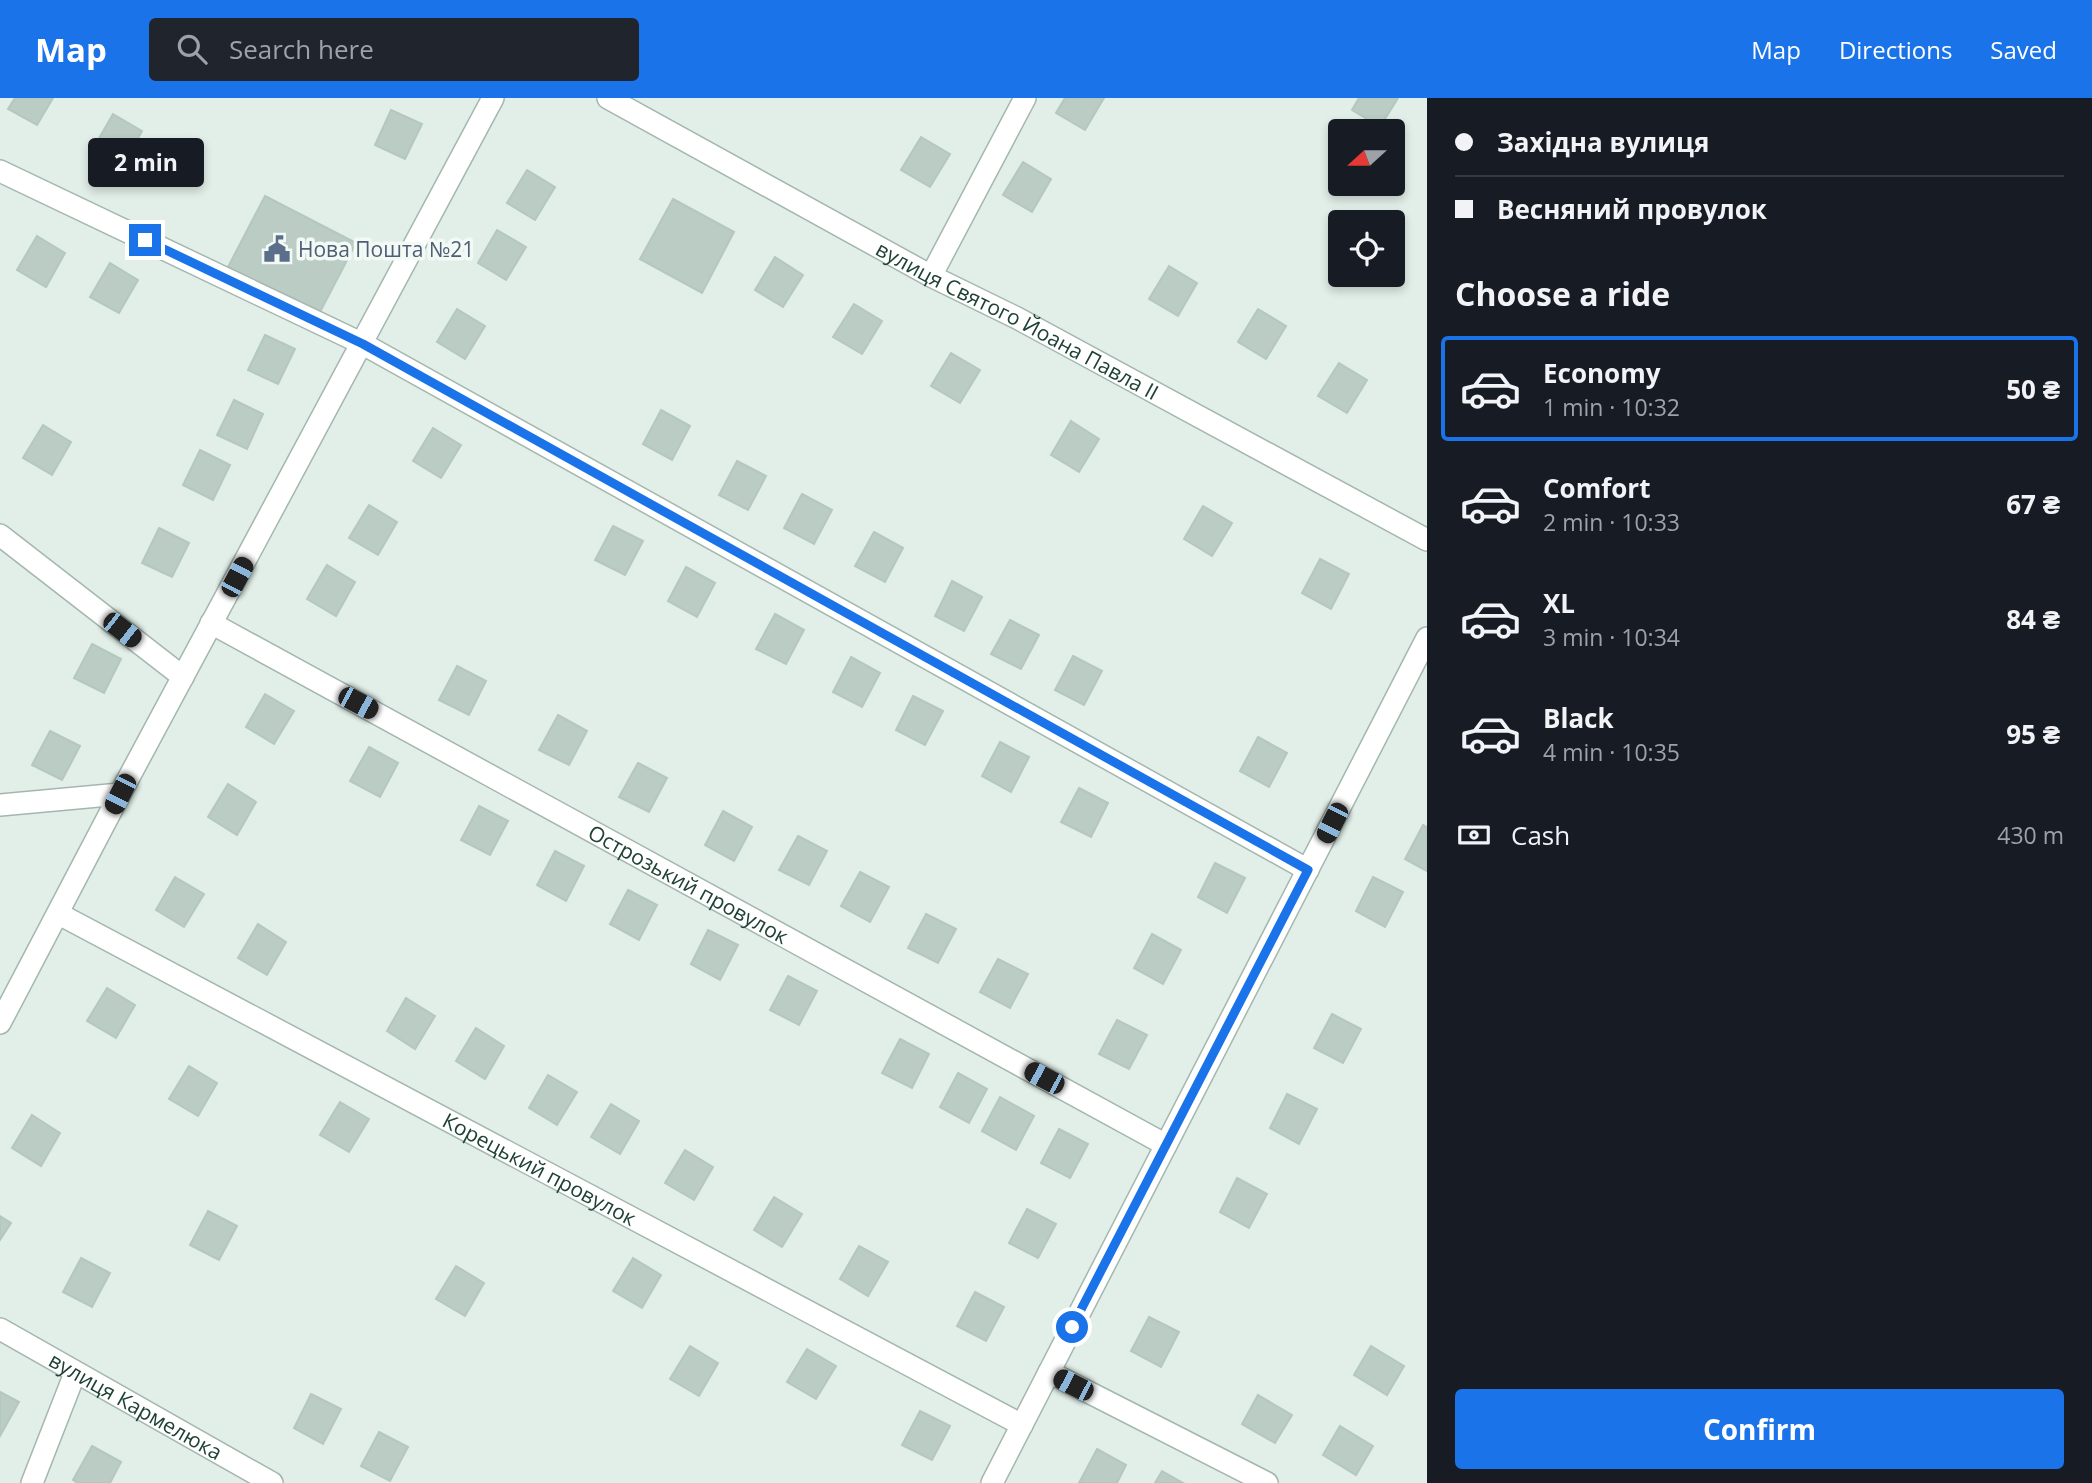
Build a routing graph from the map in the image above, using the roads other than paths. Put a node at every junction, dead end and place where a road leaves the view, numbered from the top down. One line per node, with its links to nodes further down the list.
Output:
1 (493, 98): 6 (street)
2 (608, 98): 5 (street, вулиця Святого Йоана Павла II)
3 (1025, 98): 5 (street)
4 (0, 171): 6 (street)
5 (931, 276): 8 (street, вулиця Святого Йоана Павла II)
6 (363, 344): 9 (street); 14 (street)
7 (0, 535): 11 (street)
8 (1427, 540)
9 (211, 623): 11 (street); 17 (street, Острозький провулок)
10 (1427, 638): 14 (street)
11 (183, 677): 12 (street)
12 (120, 794): 13 (street); 15 (street)
13 (0, 804)
14 (1308, 870): 17 (street)
15 (59, 914): 16 (street); 21 (street, Корецький провулок)
16 (0, 1023)
17 (1166, 1145): 19 (street)
18 (0, 1329): 20 (street, вулиця Кармелюка)
19 (1049, 1372): 21 (street); 25 (street)
20 (75, 1373): 22 (street); 23 (street, вулиця Кармелюка)
21 (1021, 1425): 24 (street)
22 (32, 1483)
23 (272, 1483)
24 (992, 1483)
25 (1266, 1483)

